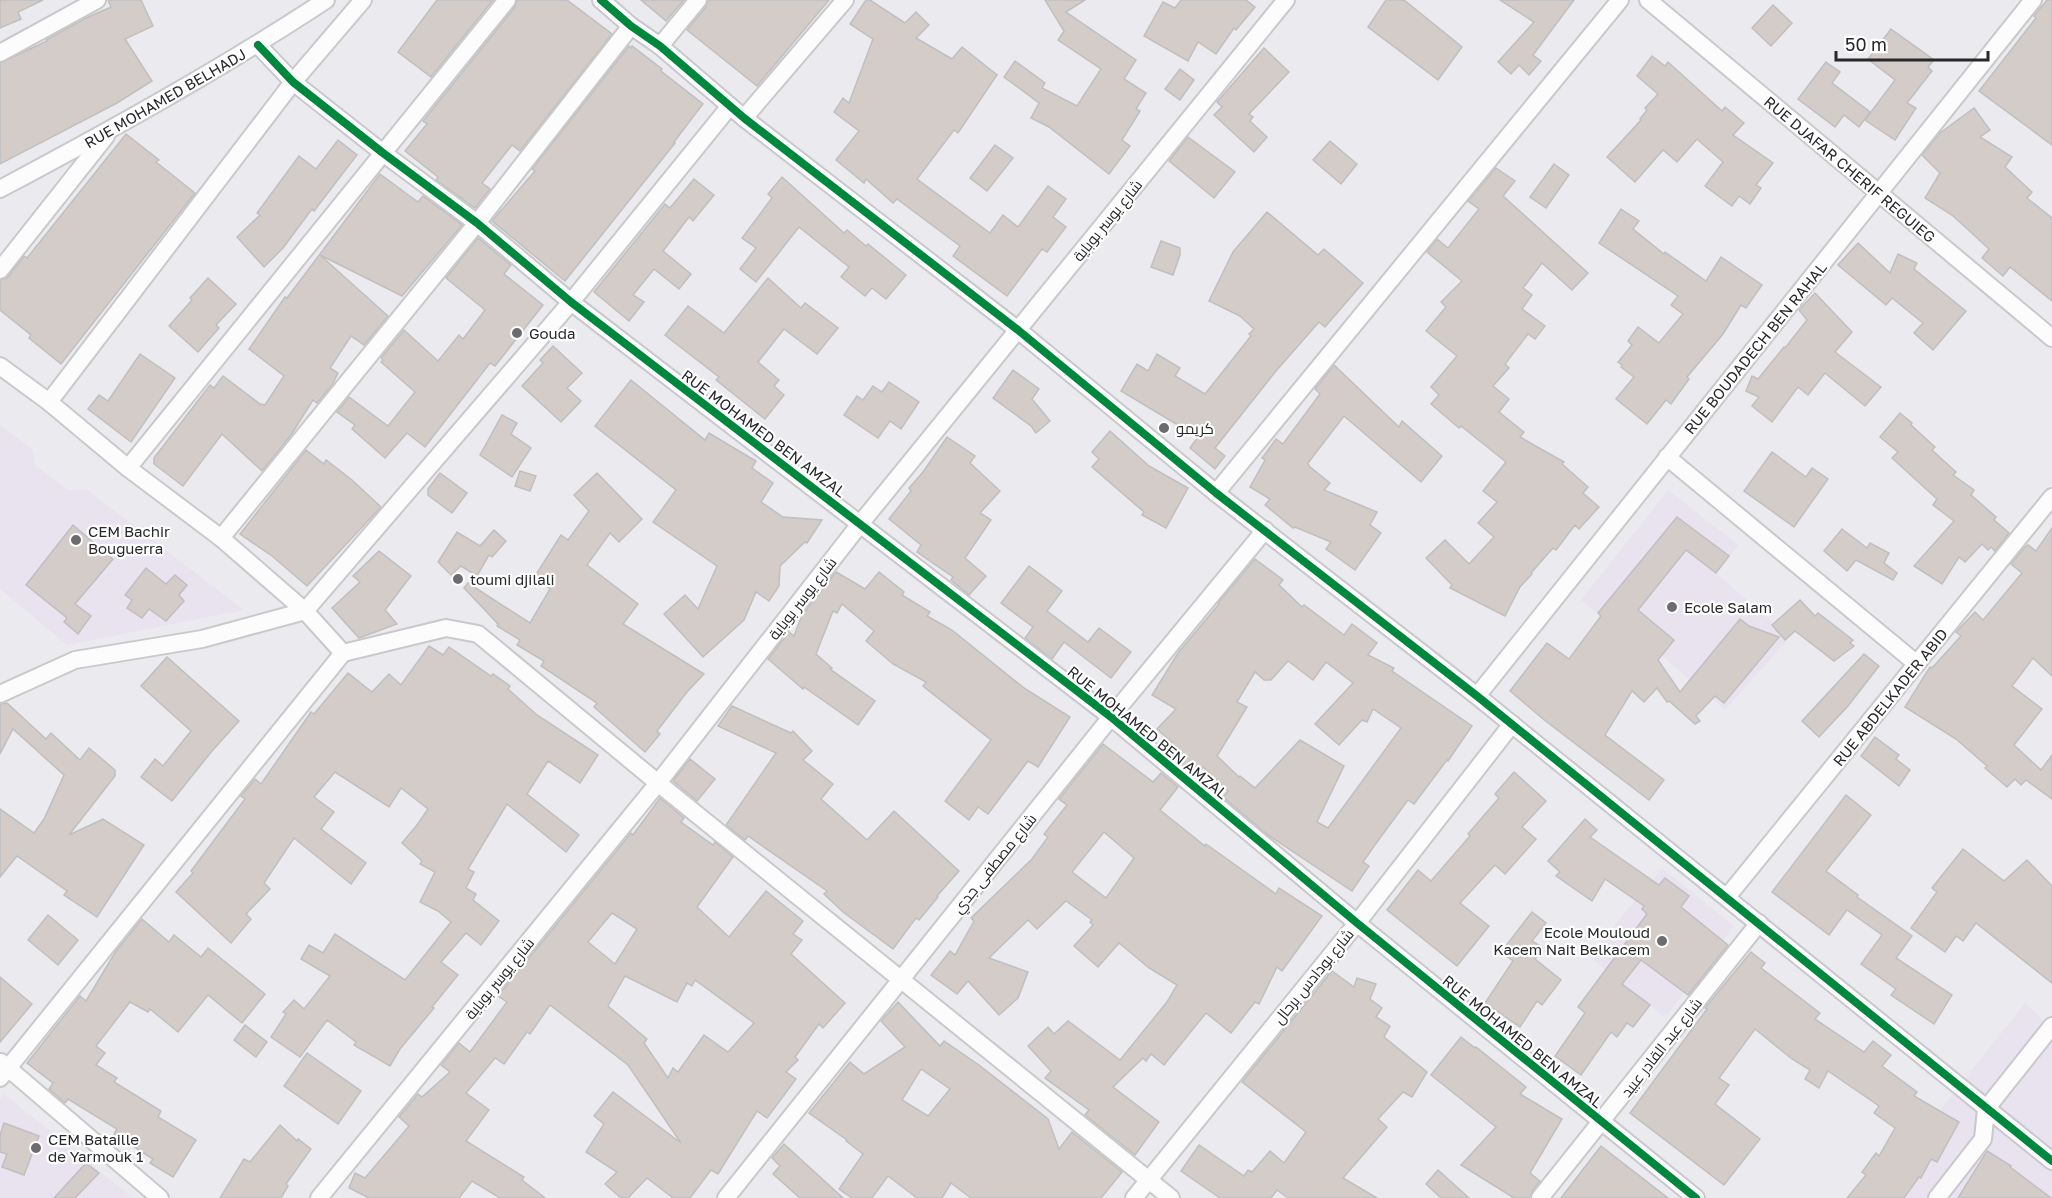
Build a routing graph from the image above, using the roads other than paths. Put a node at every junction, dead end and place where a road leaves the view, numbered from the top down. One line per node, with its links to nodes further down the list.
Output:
1 (97, 0): 15 (street)
2 (326, 0): 13 (street, RUE MOHAMED BELHADJ)
3 (363, 0): 16 (street)
4 (507, 0): 20 (street)
5 (601, 0): 12 (street)
6 (698, 0): 14 (street)
7 (845, 0): 18 (street)
8 (1286, 0): 26 (street, شارع يوسر بوباية)
9 (1620, 0): 32 (street)
10 (1648, 0): 22 (street, RUE DJAFAR CHERIF REGUIEG)
11 (2033, 0): 22 (street, RUE BOUDADECH BEN RAHAL)
12 (631, 26): 14 (street); 23 (street)
13 (258, 45): 16 (street, RUE MOHAMED BEN AMZAL); 19 (street, RUE MOHAMED BELHADJ)
14 (660, 46): 17 (street)
15 (0, 53)
16 (293, 82): 20 (street, RUE MOHAMED BEN AMZAL); 29 (street)
17 (730, 106): 18 (street); 25 (street)
18 (744, 118): 26 (street)
19 (110, 130): 21 (street, RUE MOHAMED BELHADJ); 24 (street)
20 (382, 153): 23 (street, RUE MOHAMED BEN AMZAL); 31 (street)
21 (0, 189)
22 (1878, 193): 27 (street, RUE DJAFAR CHERIF REGUIEG); 30 (street, RUE BOUDADECH BEN RAHAL)
23 (477, 223): 25 (street, RUE MOHAMED BEN AMZAL); 36 (street)
24 (0, 270)
25 (570, 302): 34 (street, RUE MOHAMED BEN AMZAL); 37 (street)
26 (1018, 330): 32 (street); 34 (street, شارع يوسر بوباية)
27 (2052, 338)
28 (0, 366): 29 (street)
29 (49, 402): 31 (street)
30 (1667, 458): 39 (street); 41 (street, RUE BOUDADECH BEN RAHAL)
31 (128, 468): 36 (street)
32 (1216, 493): 35 (street)
33 (2052, 497): 39 (street, RUE ABDELKADER ABID)
34 (860, 524): 42 (street, RUE MOHAMED BEN AMZAL); 44 (street, شارع يوسر بوباية)
35 (1265, 530): 41 (street); 42 (street, شارع مصطفى جدي)
36 (221, 538): 37 (street)
37 (305, 611): 38 (street); 40 (street)
38 (343, 653): 44 (street); 50 (street)
39 (1917, 664): 45 (street, RUE ABDELKADER ABID)
40 (0, 694)
41 (1477, 696): 43 (street)
42 (1111, 717): 46 (street, RUE MOHAMED BEN AMZAL); 48 (street, شارع مصطفى جدي)
43 (1512, 724): 45 (street); 46 (street, شارع بودادس برحال)
44 (658, 783): 48 (street); 56 (street, شارع يوسر بوباية)
45 (1727, 897): 47 (street)
46 (1357, 923): 52 (street, RUE MOHAMED BEN AMZAL); 54 (street, شارع بودادس برحال)
47 (1759, 923): 51 (street); 52 (street, شارع عبد القادر عبيد)
48 (901, 978): 54 (street); 57 (street, شارع مصطفى جدي)
49 (2052, 1026): 51 (street)
50 (3, 1069): 55 (street)
51 (1986, 1109): 53 (street); 62 (street)
52 (1601, 1123): 60 (street, شارع عبد القادر عبيد); 61 (street, RUE MOHAMED BEN AMZAL)
53 (2052, 1161)
54 (1148, 1180): 58 (street, شارع بودادس برحال); 59 (street)
55 (160, 1198)
56 (319, 1198)
57 (726, 1198)
58 (1134, 1198)
59 (1171, 1198)
60 (1540, 1198)
61 (1696, 1198)
62 (1937, 1198)

